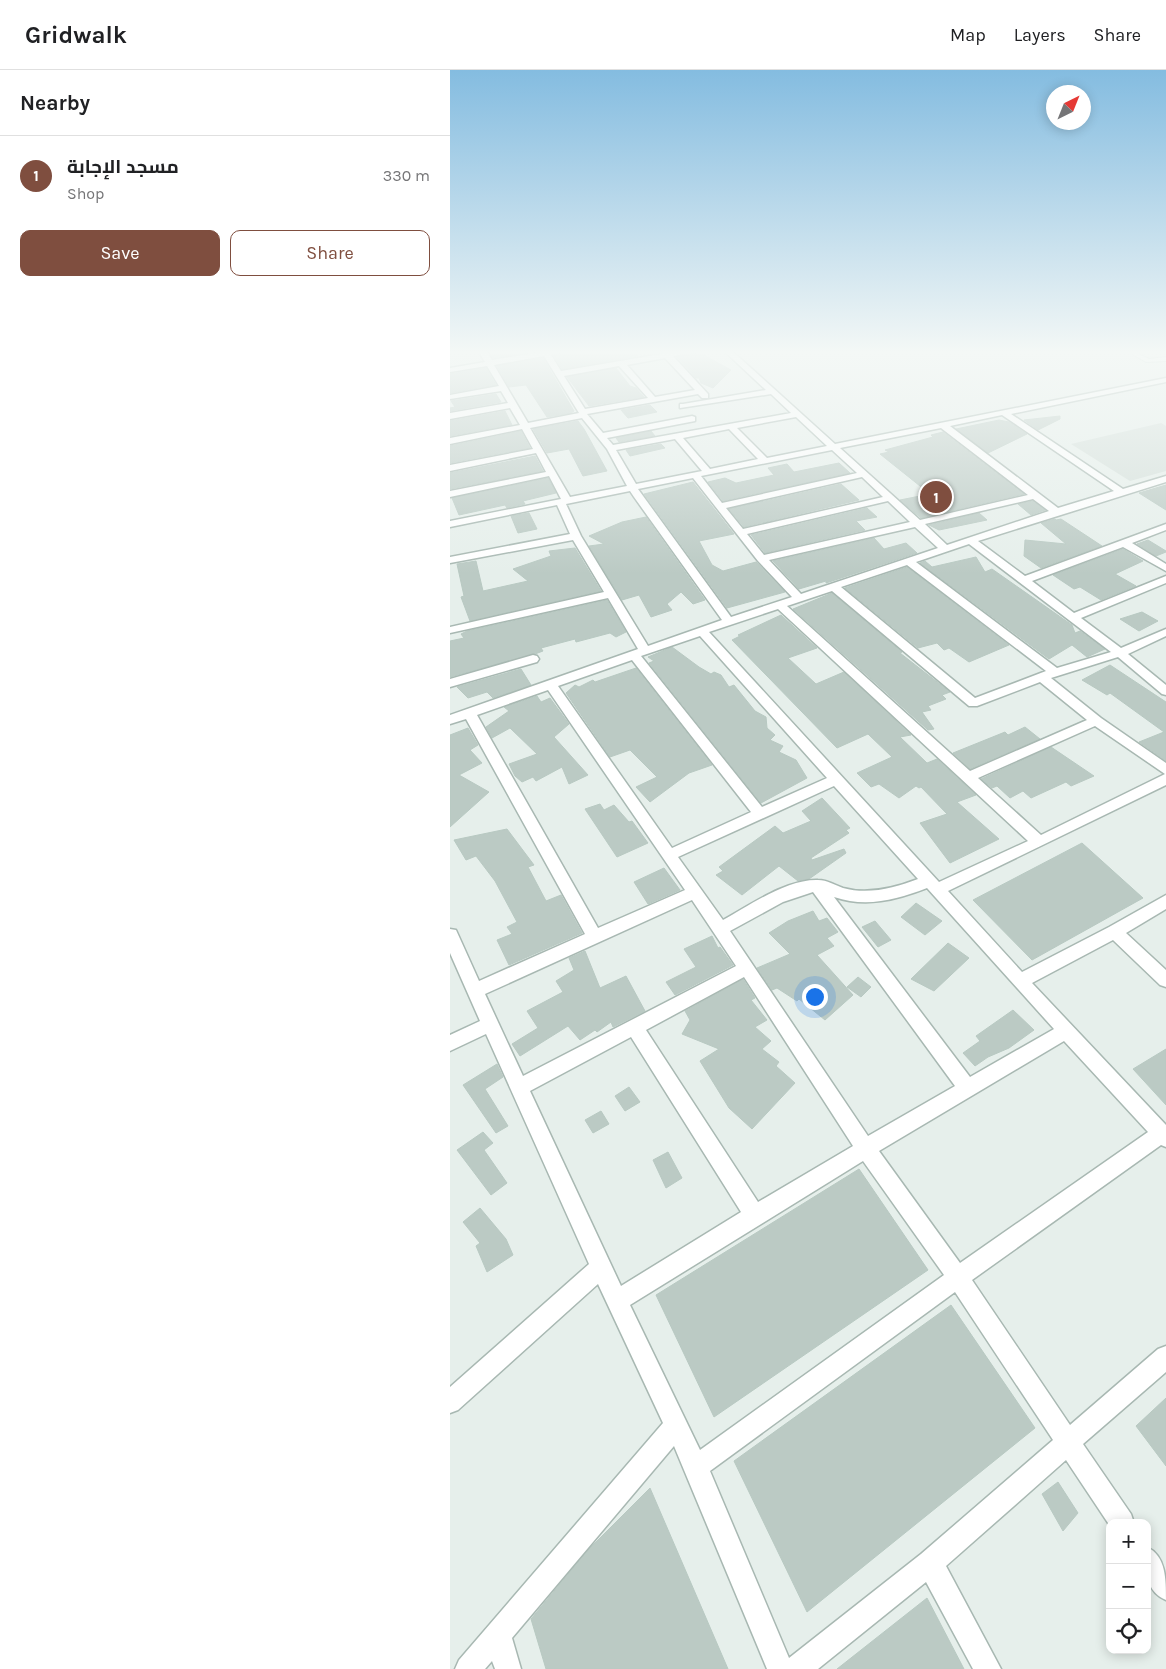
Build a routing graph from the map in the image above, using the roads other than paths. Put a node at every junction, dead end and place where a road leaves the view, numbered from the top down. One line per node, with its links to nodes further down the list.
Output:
1 (537, 425): 10 (street)
2 (593, 425): 12 (street)
3 (662, 425): 12 (street)
4 (699, 425): 11 (street)
5 (738, 425): 9 (street)
6 (810, 425): 15 (street)
7 (943, 425): 15 (street); 30 (street)
8 (1021, 425): 28 (street)
9 (730, 426): 11 (street); 18 (street)
10 (526, 427): 14 (street); 17 (street)
11 (706, 430): 13 (street)
12 (602, 436): 16 (street)
13 (677, 436): 16 (street); 20 (street)
14 (450, 441)
15 (834, 447): 18 (street); 22 (street)
16 (611, 448): 26 (street)
17 (539, 450): 19 (street); 21 (street)
18 (765, 461): 20 (street)
19 (450, 468)
20 (708, 472): 23 (street)
21 (552, 473): 29 (street); 32 (street)
22 (864, 474): 31 (street); 33 (street)
23 (695, 475): 26 (street); 33 (street)
24 (1166, 479): 25 (street)
25 (1152, 484): 27 (street); 28 (street)
26 (633, 488): 32 (street); 54 (street)
27 (1166, 491)
28 (1123, 493): 34 (street)
29 (450, 494)
30 (1035, 496): 34 (street); 35 (street)
31 (889, 498): 35 (street); 38 (street)
32 (564, 502): 36 (street); 39 (street)
33 (721, 506): 38 (street)
34 (1056, 512): 40 (street)
35 (916, 522): 42 (street); 43 (street)
36 (450, 524)
37 (1166, 527): 41 (street)
38 (741, 532): 43 (street)
39 (576, 536): 44 (street); 50 (street)
40 (972, 541): 42 (street); 48 (street)
41 (1124, 543): 46 (street); 48 (street)
42 (946, 549): 45 (street)
43 (762, 559): 51 (street)
44 (450, 560)
45 (908, 562): 49 (street); 61 (street)
46 (1166, 568)
47 (1166, 579): 53 (street)
48 (1025, 580): 53 (street)
49 (834, 587): 51 (street); 61 (street)
50 (611, 594): 55 (street); 58 (street)
51 (799, 598): 52 (street)
52 (780, 604): 54 (street); 69 (street)
53 (1073, 617): 59 (street)
54 (729, 622): 56 (street)
55 (450, 628)
56 (702, 631): 58 (street); 70 (street)
57 (1166, 632): 59 (street)
58 (640, 653): 63 (street); 72 (street)
59 (1120, 653): 61 (street); 64 (street)
60 (534, 660): 62 (street)
61 (1049, 675): 67 (street)
62 (450, 683)
63 (551, 685): 65 (street); 74 (street)
64 (1166, 690)
65 (470, 713): 66 (street); 82 (street)
66 (450, 720)
67 (1096, 721): 68 (street); 69 (street)
68 (1166, 770)
69 (967, 778): 73 (street)
70 (837, 779): 72 (street); 75 (street)
71 (1166, 779): 73 (street)
72 (760, 814): 74 (street)
73 (1038, 842): 75 (street)
74 (669, 855): 77 (street)
75 (934, 885): 76 (street); 85 (street)
76 (817, 886): 79 (street); 92 (street)
77 (695, 892): 79 (street); 82 (street)
78 (1166, 901): 80 (street)
79 (720, 929): 83 (street)
80 (1115, 932): 84 (street); 85 (street)
81 (450, 935): 86 (street)
82 (595, 937): 86 (street)
83 (747, 968): 88 (street); 94 (street)
84 (1166, 980)
85 (1020, 981): 89 (street)
86 (475, 991): 87 (street)
87 (491, 1024): 90 (street); 91 (street)
88 (636, 1028): 91 (street); 95 (street)
89 (1067, 1030): 92 (street); 93 (street)
90 (450, 1043)
91 (519, 1088): 96 (street)
92 (968, 1088): 94 (street)
93 (1164, 1136): 97 (street)
94 (865, 1148): 95 (street); 97 (street)
95 (754, 1214): 98 (street)
96 (601, 1267): 98 (street); 100 (street)
97 (958, 1276): 102 (street); 103 (street)
98 (618, 1302): 101 (street)
99 (1166, 1357): 102 (street)
100 (450, 1402)
101 (676, 1425): 103 (street); 108 (street)
102 (1068, 1443): 104 (street); 105 (street)
103 (696, 1467): 111 (street)
104 (1119, 1519)
105 (930, 1563): 112 (street); 113 (street)
106 (1150, 1564): 107 (street)
107 (1166, 1587)
108 (498, 1635): 109 (street); 110 (street)
109 (468, 1669)
110 (508, 1669)
111 (780, 1669)
112 (797, 1669)
113 (988, 1669)

